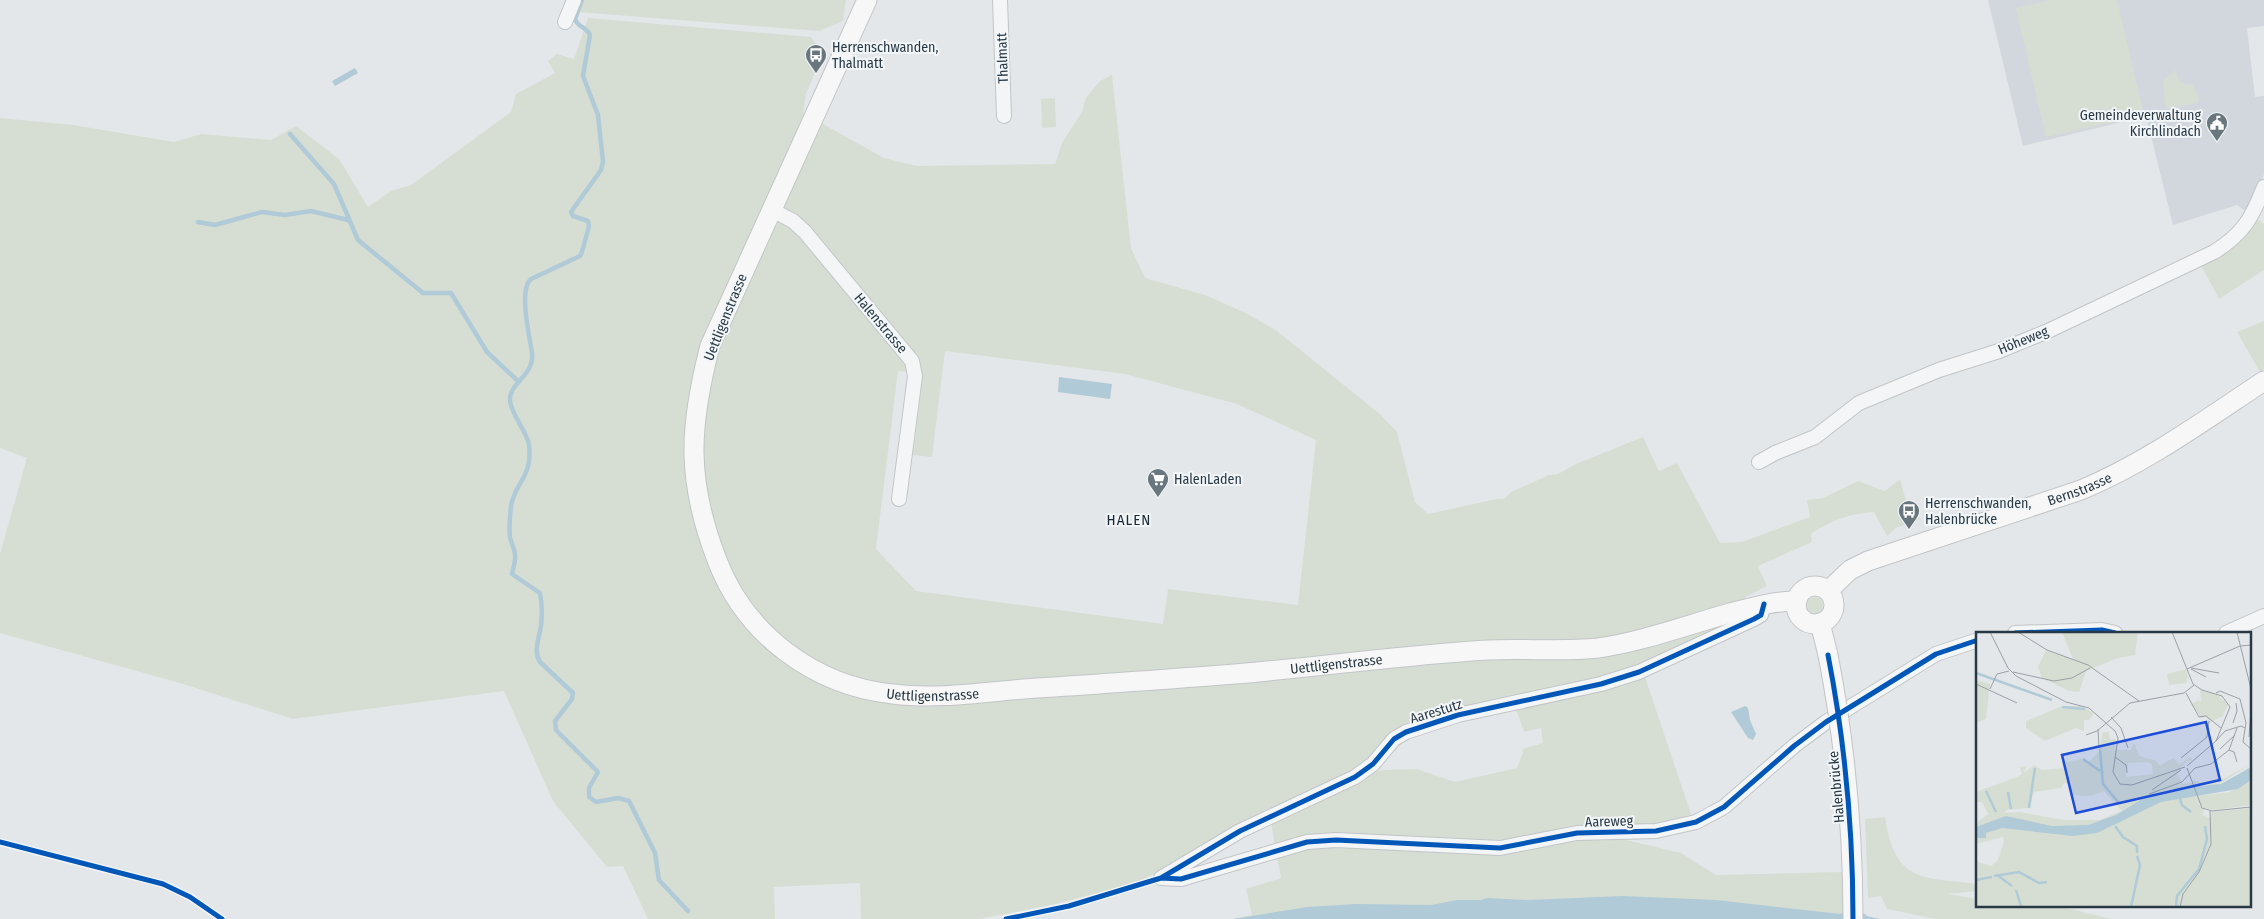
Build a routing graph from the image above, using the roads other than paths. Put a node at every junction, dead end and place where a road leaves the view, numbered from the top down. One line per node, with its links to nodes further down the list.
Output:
1 (574, 0): 4 (street)
2 (867, 0): 7 (main road, Uettligenstrasse)
3 (1000, 0): 5 (street, Thalmatt)
4 (566, 22)
5 (1004, 116)
6 (2264, 187): 9 (street, Höheweg)
7 (772, 210): 10 (street, Halenstrasse); 13 (main road, Uettligenstrasse)
8 (2264, 381): 11 (main road, Bernstrasse)
9 (1759, 462)
10 (899, 499)
11 (1828, 591): 12 (main road); 15 (main road)
12 (1797, 601): 13 (main road, Uettligenstrasse); 15 (main road)
13 (1764, 604): 20 (street, Aarestutz)
14 (2264, 616): 18 (street)
15 (1820, 623): 21 (main road, Halenbrücke, bridge)
16 (2044, 632): 17 (street)
17 (2111, 632)
18 (2228, 632)
19 (1976, 641): 20 (street, Aareweg)
20 (1161, 878)
21 (1853, 919)

